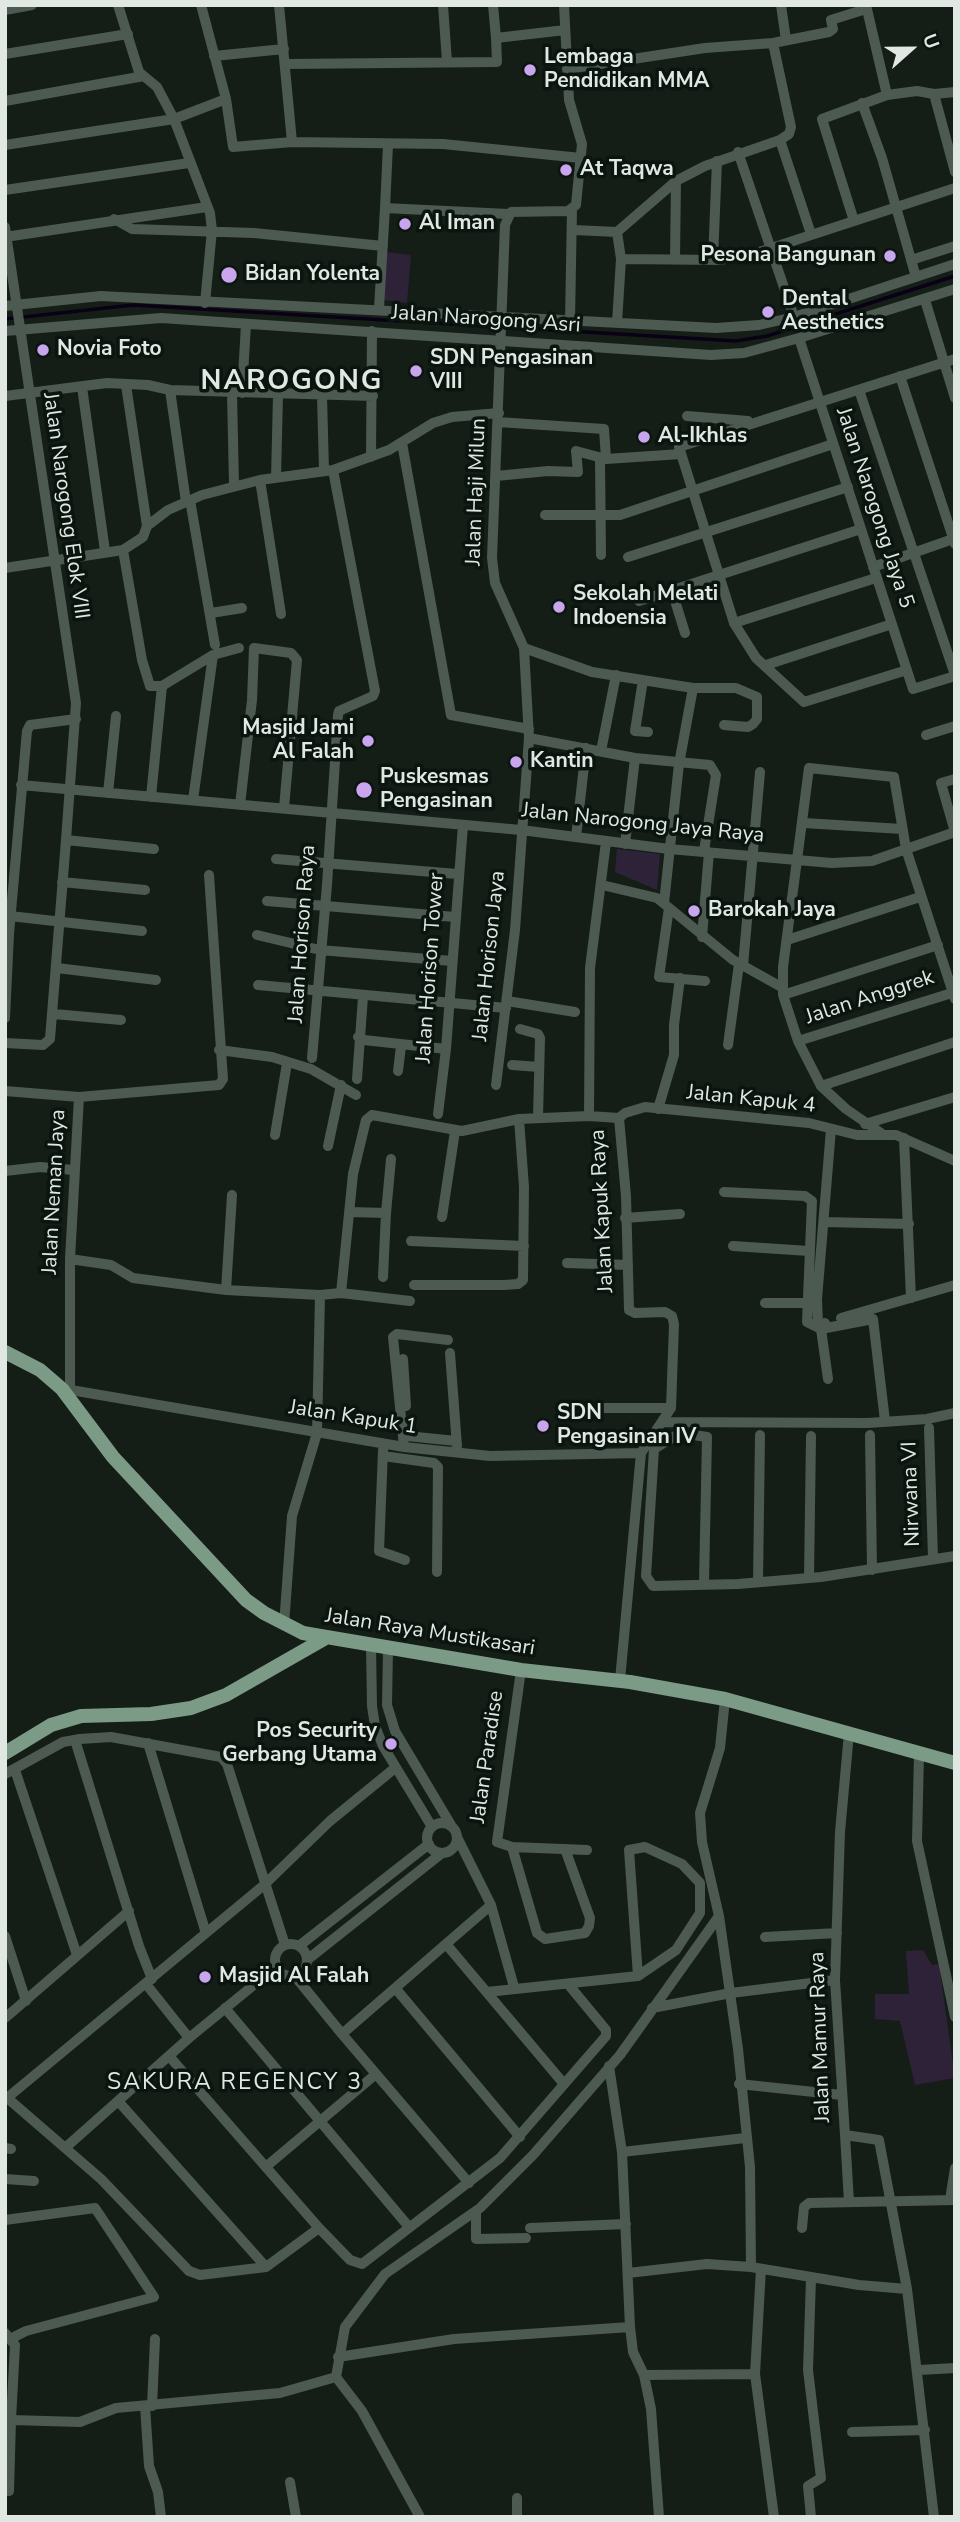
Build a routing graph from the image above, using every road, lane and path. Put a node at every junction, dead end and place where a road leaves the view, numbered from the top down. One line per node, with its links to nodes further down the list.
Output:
1 (32, 5): 10 (street)
2 (118, 5): 12 (street)
3 (279, 5): 16 (street)
4 (443, 5): 19 (street)
5 (493, 5): 13 (street)
6 (564, 5): 11 (street)
7 (781, 5): 14 (street)
8 (203, 6): 18 (street)
9 (866, 7): 14 (street); 25 (street)
10 (5, 10)
11 (565, 30): 13 (street); 21 (street)
12 (128, 34): 17 (street); 22 (street)
13 (496, 38): 19 (street)
14 (786, 40): 15 (street)
15 (773, 43): 21 (street); 30 (street)
16 (284, 49): 18 (street); 20 (street)
17 (5, 54)
18 (214, 56): 26 (street)
19 (447, 61): 20 (street)
20 (285, 64): 31 (street)
21 (567, 69): 35 (street)
22 (144, 76): 27 (street); 29 (street)
23 (955, 92): 24 (street)
24 (934, 94): 25 (street); 38 (street)
25 (887, 95): 28 (street)
26 (226, 99): 29 (street); 31 (street)
27 (5, 101)
28 (862, 103): 45 (street); 48 (street)
29 (174, 119): 32 (street); 37 (street)
30 (780, 140): 34 (street); 53 (street)
31 (292, 142): 33 (street)
32 (5, 145)
33 (388, 145): 35 (street); 43 (street)
34 (738, 152): 36 (street); 56 (street)
35 (581, 158): 44 (street)
36 (717, 161): 39 (street); 59 (street)
37 (189, 163): 41 (street); 42 (street)
38 (955, 172)
39 (676, 181): 51 (street); 58 (street)
40 (955, 188): 45 (street)
41 (5, 190)
42 (207, 207): 47 (street); 49 (street)
43 (385, 208): 46 (street); 54 (street)
44 (572, 208): 46 (street); 50 (street)
45 (898, 209): 48 (street); 60 (street)
46 (508, 214): 69 (street, Jalan Haji Milun)
47 (114, 219): 49 (street); 52 (street)
48 (854, 221): 53 (street)
49 (212, 230): 54 (street); 65 (street)
50 (574, 230): 51 (street); 70 (street)
51 (617, 232): 57 (street)
52 (6, 234): 67 (street, Jalan Narogong Elok VIII)
53 (811, 234): 56 (street)
54 (383, 246): 66 (street)
55 (955, 246): 60 (street)
56 (770, 248): 59 (street); 68 (street)
57 (621, 259): 58 (street); 71 (street)
58 (675, 259): 59 (street)
59 (713, 260)
60 (911, 260): 62 (street)
61 (955, 264): 62 (street, Jalan Narogong Asri)
62 (916, 277): 68 (street, Jalan Narogong Asri)
63 (955, 289): 64 (street, Jalan Narogong Asri)
64 (925, 300): 75 (street, Jalan Narogong Asri); 78 (street)
65 (205, 303): 66 (street, Jalan Narogong Asri); 67 (street, Jalan Narogong Asri)
66 (379, 308): 69 (street, Jalan Narogong Asri)
67 (16, 314): 72 (street, Jalan Narogong Asri); 73 (street, Jalan Narogong Asri); 84 (street, Jalan Narogong Elok VIII)
68 (794, 317): 71 (street, Jalan Narogong Asri)
69 (503, 320): 70 (street, Jalan Narogong Asri); 76 (street, Jalan Haji Milun)
70 (570, 322): 71 (street, Jalan Narogong Asri)
71 (617, 323)
72 (246, 324): 74 (street, Jalan Narogong Asri); 85 (street)
73 (5, 331)
74 (372, 331): 76 (street, Jalan Narogong Asri); 89 (street)
75 (799, 338): 76 (street, Jalan Narogong Asri); 91 (street, Jalan Narogong Jaya 5)
76 (503, 339): 93 (street, Jalan Haji Milun)
77 (955, 359): 78 (street)
78 (943, 362): 79 (street); 90 (street)
79 (900, 376): 83 (street); 108 (street)
80 (126, 385): 81 (street); 82 (street); 111 (street)
81 (82, 387): 84 (street); 116 (street)
82 (170, 390): 85 (street); 107 (street)
83 (859, 390): 91 (street); 117 (street)
84 (29, 392): 87 (street); 120 (street, Jalan Narogong Elok VIII)
85 (237, 393): 86 (street); 104 (street)
86 (278, 395): 88 (street); 102 (street)
87 (5, 396)
88 (322, 396): 89 (street); 100 (street)
89 (373, 396): 98 (street)
90 (955, 398)
91 (819, 402): 94 (street); 96 (street, Jalan Narogong Jaya 5)
92 (687, 416): 94 (street)
93 (499, 418): 95 (street); 99 (street); 101 (street, Jalan Haji Milun)
94 (754, 421): 97 (street)
95 (402, 443): 98 (street); 147 (street)
96 (833, 444): 105 (street, Jalan Narogong Jaya 5); 106 (street)
97 (681, 454): 99 (street); 106 (street)
98 (371, 457): 100 (street)
99 (603, 458): 101 (street); 110 (street)
100 (329, 470): 102 (street); 162 (street, Jalan Horison Raya)
101 (496, 476): 133 (street, Jalan Haji Milun)
102 (276, 478): 103 (street)
103 (260, 480): 104 (street); 128 (street)
104 (234, 485): 107 (street)
105 (848, 487): 112 (street, Jalan Narogong Jaya 5); 113 (street)
106 (692, 492): 110 (street); 113 (street)
107 (188, 501): 111 (street); 127 (street)
108 (950, 512): 114 (street)
109 (545, 515): 110 (street)
110 (601, 516): 118 (street)
111 (147, 526): 115 (street)
112 (861, 529): 122 (street, Jalan Narogong Jaya 5); 123 (street)
113 (704, 533): 119 (street); 123 (street)
114 (954, 541): 117 (street)
115 (123, 550): 116 (street); 140 (street)
116 (105, 551): 120 (street)
117 (913, 553): 122 (street); 138 (street)
118 (601, 555)
119 (628, 557)
120 (52, 559): 121 (street); 143 (street, Jalan Narogong Elok VIII)
121 (5, 566)
122 (875, 572): 129 (street); 130 (street, Jalan Narogong Jaya 5)
123 (717, 576): 124 (street); 129 (street)
124 (672, 591): 125 (street); 131 (street)
125 (639, 601)
126 (242, 608): 127 (street)
127 (211, 613): 134 (street)
128 (281, 614)
129 (734, 623): 135 (street)
130 (892, 624): 135 (street); 136 (street, Jalan Narogong Jaya 5)
131 (685, 633)
132 (239, 648): 134 (street)
133 (524, 648): 137 (street); 147 (street, Jalan Haji Milun)
134 (214, 650): 140 (street); 159 (street)
135 (766, 665): 136 (street)
136 (906, 670): 138 (street, Jalan Narogong Jaya 5)
137 (616, 675): 139 (street); 150 (street)
138 (955, 675)
139 (643, 680): 141 (street); 146 (street)
140 (162, 685): 158 (street)
141 (693, 688): 144 (street); 152 (street)
142 (116, 716): 157 (street)
143 (76, 719): 155 (street); 156 (street, Jalan Narogong Elok VIII)
144 (724, 725)
145 (955, 726): 148 (street)
146 (648, 732)
147 (529, 734): 149 (street); 168 (street, Jalan Haji Milun)
148 (926, 735)
149 (586, 748): 150 (street); 170 (street)
150 (601, 751): 151 (street)
151 (635, 758): 152 (street); 173 (street)
152 (679, 764): 175 (street); 177 (street)
153 (760, 772): 178 (street)
154 (955, 779): 169 (street)
155 (21, 785): 156 (street, Jalan Narogong Jaya Raya); 165 (street)
156 (71, 790): 157 (street, Jalan Narogong Jaya Raya); 171 (street, Jalan Narogong Elok VIII)
157 (108, 793): 158 (street, Jalan Narogong Jaya Raya)
158 (151, 797): 159 (street, Jalan Narogong Jaya Raya)
159 (193, 800): 160 (street, Jalan Narogong Jaya Raya)
160 (240, 804): 161 (street, Jalan Narogong Jaya Raya); 161 (street)
161 (284, 808): 162 (street, Jalan Narogong Jaya Raya)
162 (332, 813): 166 (street, Jalan Narogong Jaya Raya); 181 (street, Jalan Horison Raya)
163 (804, 822): 167 (street); 167 (street); 180 (street)
164 (5, 825): 165 (street)
165 (18, 825): 191 (street)
166 (463, 825): 168 (street, Jalan Narogong Jaya Raya); 182 (street, Jalan Horison Tower)
167 (902, 829): 176 (street)
168 (521, 830): 170 (street, Jalan Narogong Jaya Raya); 213 (street, Jalan Horison Jaya)
169 (955, 832): 176 (street, Jalan Narogong Jaya Raya)
170 (576, 837): 172 (street, Jalan Narogong Jaya Raya)
171 (66, 840): 174 (street); 184 (street, Jalan Narogong Elok VIII)
172 (606, 842): 173 (street, Jalan Narogong Jaya Raya); 185 (street, Jalan Kapuk Raya)
173 (625, 844): 175 (street, Jalan Narogong Jaya Raya)
174 (154, 849)
175 (669, 849): 177 (street, Jalan Narogong Jaya Raya); 190 (street)
176 (906, 849): 180 (street, Jalan Narogong Jaya Raya); 187 (street)
177 (706, 852): 178 (street, Jalan Narogong Jaya Raya); 196 (street)
178 (751, 856): 180 (street, Jalan Narogong Jaya Raya); 202 (street)
179 (276, 859): 181 (street)
180 (798, 861): 197 (street)
181 (328, 862): 182 (street); 189 (street, Jalan Horison Raya)
182 (457, 874): 192 (street, Jalan Horison Tower)
183 (209, 875): 226 (street, Jalan Neman Jaya)
184 (62, 882): 186 (street); 193 (street, Jalan Narogong Elok VIII)
185 (602, 885): 190 (street); 242 (street, Jalan Kapuk Raya)
186 (145, 890)
187 (920, 897): 197 (street); 198 (street)
188 (268, 901): 189 (street)
189 (324, 905): 192 (street); 199 (street, Jalan Horison Raya)
190 (666, 906): 196 (street); 204 (street)
191 (10, 916): 193 (street); 200 (street)
192 (455, 917): 201 (street, Jalan Horison Tower)
193 (62, 923): 194 (street); 203 (street, Jalan Narogong Elok VIII)
194 (142, 932)
195 (257, 935): 199 (street)
196 (702, 937): 202 (street)
197 (787, 940): 208 (street)
198 (938, 945): 208 (street); 210 (street)
199 (320, 950): 201 (street); 209 (street, Jalan Horison Raya)
200 (7, 953): 216 (street)
201 (452, 961): 212 (street, Jalan Horison Tower)
202 (741, 965): 208 (street); 223 (street)
203 (57, 968): 205 (street); 215 (street, Jalan Narogong Elok VIII)
204 (680, 978): 206 (street); 240 (street)
205 (156, 980)
206 (705, 981)
207 (258, 985): 209 (street)
208 (783, 991): 220 (street)
209 (318, 993): 211 (street); 227 (street, Jalan Horison Raya)
210 (954, 994): 220 (street, Jalan Anggrek)
211 (363, 997): 212 (street); 219 (street)
212 (448, 1004): 213 (street); 225 (street, Jalan Horison Tower)
213 (506, 1005): 214 (street); 234 (street, Jalan Horison Jaya)
214 (575, 1012)
215 (54, 1014): 217 (street); 222 (street, Jalan Narogong Elok VIII)
216 (5, 1018)
217 (121, 1020)
218 (520, 1029): 230 (street)
219 (358, 1037): 224 (street); 232 (street)
220 (798, 1041): 235 (street)
221 (955, 1042): 235 (street)
222 (5, 1043)
223 (728, 1045)
224 (401, 1046): 225 (street); 231 (street)
225 (446, 1049): 241 (street, Jalan Horison Tower)
226 (219, 1051): 228 (street); 238 (street, Jalan Neman Jaya)
227 (312, 1058)
228 (287, 1063): 233 (street); 250 (street)
229 (513, 1066): 230 (street)
230 (539, 1067): 243 (street)
231 (398, 1071)
232 (357, 1079)
233 (341, 1085): 237 (street); 252 (street)
234 (496, 1085)
235 (821, 1086): 246 (street)
236 (5, 1091): 238 (street)
237 (356, 1096)
238 (79, 1097): 255 (street, Jalan Neman Jaya)
239 (955, 1097): 246 (street)
240 (658, 1109): 244 (street, Jalan Kapuk 4); 247 (street, Jalan Kapuk 4)
241 (438, 1114)
242 (589, 1116): 243 (street); 244 (street, Jalan Kapuk Raya)
243 (538, 1118): 245 (street)
244 (618, 1118): 263 (street, Jalan Kapuk Raya)
245 (519, 1119): 248 (street); 267 (street)
246 (865, 1124): 249 (street)
247 (831, 1129): 249 (street, Jalan Kapuk 4); 264 (street)
248 (455, 1131): 259 (street); 262 (street)
249 (881, 1133): 251 (street)
250 (275, 1135)
251 (904, 1139): 254 (street); 265 (street)
252 (328, 1146)
253 (391, 1158): 260 (street)
254 (955, 1161)
255 (74, 1170): 256 (street); 270 (street, Jalan Neman Jaya)
256 (5, 1171)
257 (724, 1192): 269 (street)
258 (232, 1195): 276 (street)
259 (350, 1212): 260 (street); 277 (street)
260 (386, 1213): 273 (street)
261 (680, 1214): 263 (street)
262 (442, 1217)
263 (625, 1217): 272 (street, Jalan Kapuk Raya)
264 (824, 1222): 265 (street); 279 (street)
265 (909, 1224): 279 (street)
266 (411, 1241): 267 (street)
267 (524, 1246): 274 (street)
268 (733, 1246): 269 (street)
269 (809, 1251): 282 (street)
270 (70, 1259): 276 (street); 289 (street, Jalan Neman Jaya)
271 (567, 1263): 272 (street)
272 (628, 1265): 291 (street, Jalan Kapuk Raya)
273 (383, 1277)
274 (414, 1284)
275 (955, 1285): 279 (street)
276 (226, 1290): 278 (street)
277 (341, 1293): 278 (street); 280 (street)
278 (320, 1295): 296 (street)
279 (911, 1298)
280 (410, 1301)
281 (765, 1303): 282 (street)
282 (807, 1303): 283 (street)
283 (821, 1329): 288 (street); 293 (street)
284 (448, 1340): 301 (street)
285 (5, 1352): 289 (main road, Jalan Raya Mustikasari)
286 (450, 1353): 302 (street)
287 (403, 1359): 302 (street)
288 (828, 1379)
289 (66, 1389): 296 (street, Jalan Kapuk 1); 313 (main road, Jalan Raya Mustikasari)
290 (591, 1408): 291 (street)
291 (671, 1408): 294 (street)
292 (955, 1413): 293 (street)
293 (885, 1421): 294 (street)
294 (662, 1422): 303 (street)
295 (929, 1428): 306 (street, Nirwana VI)
296 (317, 1433): 300 (street, Jalan Kapuk 1); 313 (street)
297 (760, 1435): 311 (street)
298 (870, 1435): 308 (street)
299 (811, 1436): 310 (street)
300 (384, 1444): 301 (street, Jalan Kapuk 1); 304 (street)
301 (404, 1447): 302 (street, Jalan Kapuk 1)
302 (457, 1447): 303 (street, Jalan Kapuk 1)
303 (641, 1452): 320 (street)
304 (383, 1456): 307 (street); 309 (street)
305 (955, 1556): 306 (street)
306 (933, 1558): 308 (street)
307 (405, 1560)
308 (872, 1570): 310 (street)
309 (437, 1572)
310 (809, 1578): 311 (street)
311 (758, 1582): 312 (street)
312 (704, 1583): 312 (street)
313 (284, 1625): 314 (main road, Jalan Raya Mustikasari)
314 (324, 1639): 315 (main road, Jalan Raya Mustikasari); 327 (main road)
315 (371, 1646): 316 (main road, Jalan Raya Mustikasari); 318 (street)
316 (388, 1649): 317 (main road, Jalan Raya Mustikasari); 319 (street)
317 (521, 1670): 320 (main road, Jalan Raya Mustikasari); 336 (street, Jalan Paradise)
318 (370, 1673): 319 (street); 324 (street)
319 (386, 1674): 322 (street)
320 (620, 1680): 321 (main road, Jalan Raya Mustikasari)
321 (724, 1699): 323 (main road, Jalan Raya Mustikasari); 343 (street)
322 (395, 1731): 324 (street); 332 (street)
323 (849, 1732): 328 (main road, Jalan Raya Mustikasari); 345 (street, Jalan Mamur Raya)
324 (380, 1739): 330 (street)
325 (75, 1740): 326 (street); 331 (street); 342 (street)
326 (148, 1743): 340 (street); 344 (street)
327 (5, 1753)
328 (919, 1753): 329 (main road, Jalan Raya Mustikasari); 366 (street)
329 (955, 1763)
330 (395, 1768): 333 (street); 340 (street)
331 (10, 1772): 351 (street)
332 (451, 1825): 333 (street); 334 (street)
333 (432, 1827): 335 (street)
334 (457, 1837): 339 (street); 341 (street)
335 (429, 1844): 339 (street); 350 (street)
336 (512, 1847): 337 (street, Jalan Paradise); 337 (street)
337 (565, 1849): 338 (street, Jalan Paradise)
338 (587, 1850)
339 (442, 1853): 352 (street)
340 (264, 1885): 344 (street); 349 (street)
341 (491, 1905): 348 (street); 359 (street)
342 (129, 1911): 351 (street); 357 (street)
343 (719, 1916): 362 (street); 365 (street)
344 (205, 1930): 357 (street)
345 (837, 1933): 347 (street); 356 (street, Jalan Mamur Raya)
346 (5, 1936): 363 (street)
347 (765, 1937)
348 (446, 1944): 360 (street); 361 (street)
349 (285, 1945): 350 (street); 353 (street)
350 (299, 1946): 352 (street)
351 (77, 1955): 363 (street)
352 (307, 1960): 354 (street)
353 (276, 1966): 354 (street); 364 (street)
354 (294, 1975): 368 (street)
355 (638, 1976): 355 (street); 358 (street)
356 (835, 1980): 362 (street); 375 (street, Jalan Mamur Raya)
357 (149, 1981): 369 (street); 376 (street)
358 (568, 1984): 359 (street); 373 (street)
359 (514, 1987): 361 (street)
360 (396, 1989): 368 (street); 380 (street)
361 (487, 1992): 373 (street)
362 (731, 1993): 365 (street); 374 (street)
363 (26, 2001): 367 (street)
364 (225, 2008): 369 (street); 378 (street)
365 (652, 2008): 371 (street)
366 (955, 2017)
367 (5, 2018)
368 (342, 2034): 372 (street)
369 (189, 2038): 370 (street)
370 (169, 2056): 377 (street); 384 (street)
371 (609, 2066): 383 (street); 392 (street)
372 (376, 2074): 378 (street); 388 (street)
373 (564, 2084): 380 (street)
374 (739, 2084): 375 (street); 381 (street)
375 (842, 2095): 379 (street, Jalan Mamur Raya)
376 (6, 2097): 382 (street)
377 (118, 2101): 382 (street); 398 (street)
378 (320, 2121): 384 (street); 395 (street)
379 (845, 2135): 390 (street); 391 (street, Jalan Mamur Raya)
380 (520, 2137): 388 (street)
381 (745, 2138): 383 (street); 399 (street)
382 (65, 2148): 398 (street)
383 (622, 2152): 394 (street)
384 (268, 2165): 396 (street)
385 (955, 2168): 389 (street)
386 (5, 2179): 387 (street)
387 (34, 2181)
388 (469, 2183): 395 (street)
389 (952, 2200): 391 (street)
390 (849, 2202): 391 (street); 397 (street)
391 (888, 2202): 402 (street, Jalan Mamur Raya)
392 (476, 2211): 394 (street); 406 (street)
393 (5, 2220): 404 (street)
394 (626, 2224): 400 (street)
395 (409, 2227): 396 (street)
396 (319, 2228): 398 (street)
397 (802, 2228)
398 (266, 2267)
399 (756, 2268): 400 (street); 401 (street); 409 (street)
400 (628, 2273): 403 (street)
401 (811, 2278): 402 (street); 425 (street)
402 (907, 2288): 408 (street, Jalan Mamur Raya)
403 (630, 2327): 406 (street); 410 (street)
404 (8, 2335): 413 (street)
405 (155, 2339): 412 (street)
406 (338, 2357): 411 (street)
407 (955, 2368): 408 (street)
408 (919, 2370): 414 (street, Jalan Mamur Raya)
409 (755, 2374): 410 (street); 424 (street)
410 (645, 2376): 423 (street)
411 (336, 2377): 412 (street); 421 (street)
412 (149, 2406): 413 (street); 419 (street)
413 (11, 2420): 417 (street)
414 (925, 2430): 415 (street); 426 (street, Jalan Mamur Raya)
415 (852, 2432)
416 (290, 2482): 420 (street)
417 (9, 2491)
418 (517, 2498): 422 (street)
419 (160, 2517)
420 (296, 2517)
421 (420, 2517)
422 (517, 2517)
423 (659, 2517)
424 (774, 2517)
425 (811, 2517)
426 (934, 2517)

